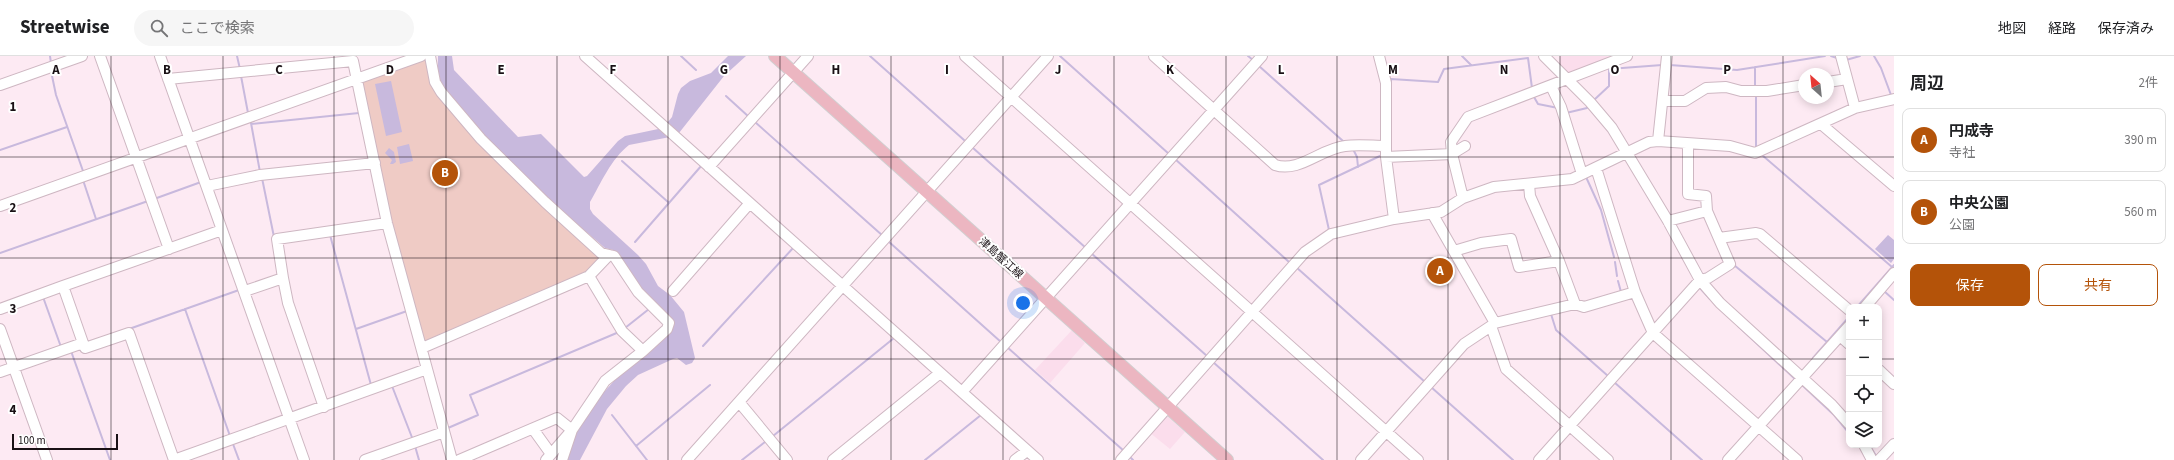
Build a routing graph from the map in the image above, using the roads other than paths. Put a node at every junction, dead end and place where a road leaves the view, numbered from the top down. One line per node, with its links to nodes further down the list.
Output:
1 (82, 56): 24 (street)
2 (100, 56): 41 (street)
3 (160, 56): 19 (street)
4 (421, 56): 22 (street)
5 (430, 56): 63 (street)
6 (585, 56): 43 (street)
7 (776, 56): 18 (main road, 津島蟹江線)
8 (808, 56): 18 (street)
9 (964, 56): 27 (street)
10 (1048, 56): 27 (street)
11 (1154, 56): 31 (street)
12 (1262, 56): 31 (street)
13 (1379, 56): 36 (street)
14 (1544, 56): 20 (street)
15 (1627, 56): 20 (street)
16 (1667, 56): 29 (street)
17 (1841, 56): 21 (street)
18 (794, 72): 43 (street); 49 (main road, 津島蟹江線)
19 (168, 79): 22 (street); 33 (street)
20 (1566, 79): 25 (street); 38 (street)
21 (1847, 79): 23 (street); 30 (street)
22 (358, 80): 33 (street); 42 (street)
23 (1834, 81)
24 (0, 85)
25 (1551, 86): 39 (street); 45 (street)
26 (1798, 86): 29 (street)
27 (1011, 98): 49 (street); 52 (street)
28 (1894, 99): 30 (street)
29 (1663, 101): 34 (street)
30 (1855, 108): 32 (street)
31 (1213, 110): 36 (street); 52 (street)
32 (1822, 124): 35 (street); 48 (street)
33 (190, 139): 41 (street); 47 (street)
34 (1658, 141): 35 (street); 38 (street)
35 (1688, 144): 54 (street)
36 (1386, 146): 40 (street)
37 (1465, 146): 39 (street)
38 (1627, 151): 44 (street); 57 (street)
39 (1452, 154): 40 (street); 50 (street)
40 (1386, 157): 56 (street)
41 (136, 158): 53 (street); 61 (street)
42 (375, 163): 47 (street); 58 (street)
43 (709, 167): 51 (street)
44 (1596, 168): 45 (street); 73 (street)
45 (1582, 174): 46 (street)
46 (1529, 184): 50 (street); 64 (street)
47 (207, 186): 59 (street)
48 (1894, 186)
49 (927, 192): 70 (street); 74 (main road, 津島蟹江線)
50 (1463, 198): 55 (street)
51 (749, 204): 70 (street); 72 (street)
52 (1130, 204): 74 (street); 79 (street)
53 (0, 206)
54 (1707, 211): 57 (street); 60 (street)
55 (1432, 213): 56 (street); 62 (street)
56 (1394, 219): 79 (street)
57 (1668, 221): 68 (street)
58 (387, 223): 67 (street); 87 (street)
59 (222, 230): 61 (street); 71 (street)
60 (1718, 238): 68 (street); 77 (street)
61 (169, 249): 69 (street)
62 (1454, 250): 64 (street); 80 (street)
63 (609, 255): 66 (street); 88 (street)
64 (1559, 261): 75 (street)
65 (1894, 273): 76 (street)
66 (589, 276): 87 (street); 88 (street)
67 (283, 278): 71 (street); 98 (street)
68 (1700, 280): 83 (street); 94 (street)
69 (63, 286): 78 (street); 86 (street)
70 (843, 286): 93 (street); 97 (street)
71 (244, 291): 100 (street)
72 (673, 291)
73 (1635, 292): 75 (street); 83 (street)
74 (1046, 298): 96 (street); 99 (main road, 津島蟹江線)
75 (1575, 304): 80 (street)
76 (1868, 304)
77 (1846, 307)
78 (0, 309)
79 (1252, 312): 99 (street); 106 (street)
80 (1493, 324): 103 (street); 106 (street)
81 (0, 329): 89 (street)
82 (1846, 329): 84 (street)
83 (1653, 334): 102 (street); 103 (street)
84 (1840, 336): 85 (street); 94 (street)
85 (1846, 341)
86 (83, 343): 89 (street); 113 (street)
87 (422, 348): 90 (street)
88 (643, 351): 105 (street)
89 (14, 367): 91 (street); 112 (street)
90 (427, 369): 98 (street); 107 (street)
91 (0, 372)
92 (1882, 373): 95 (street)
93 (939, 375): 96 (street); 121 (street)
94 (1802, 378): 101 (street); 102 (street)
95 (1894, 384)
96 (962, 392): 110 (street)
97 (739, 402): 119 (street); 120 (street)
98 (324, 407): 100 (street)
99 (1168, 407): 123 (street); 124 (main road, 津島蟹江線)
100 (290, 418): 113 (street); 114 (street)
101 (1846, 421)
102 (1756, 424): 129 (street); 130 (street)
103 (1569, 426): 127 (street); 128 (street)
104 (533, 430): 105 (street); 111 (street); 117 (street)
105 (572, 430): 111 (street); 118 (street)
106 (1386, 431): 125 (street); 126 (street)
107 (444, 432): 115 (street); 116 (street)
108 (1894, 444): 132 (street)
109 (1866, 448): 131 (street)
110 (1022, 454): 122 (street)
111 (548, 457)
112 (47, 460)
113 (174, 460)
114 (304, 460)
115 (365, 460)
116 (452, 460)
117 (459, 460)
118 (562, 460)
119 (687, 460)
120 (787, 460)
121 (833, 460)
122 (1038, 460)
123 (1122, 460)
124 (1227, 460)
125 (1360, 460)
126 (1418, 460)
127 (1539, 460)
128 (1608, 460)
129 (1728, 460)
130 (1797, 460)
131 (1872, 460)
132 (1879, 460)

